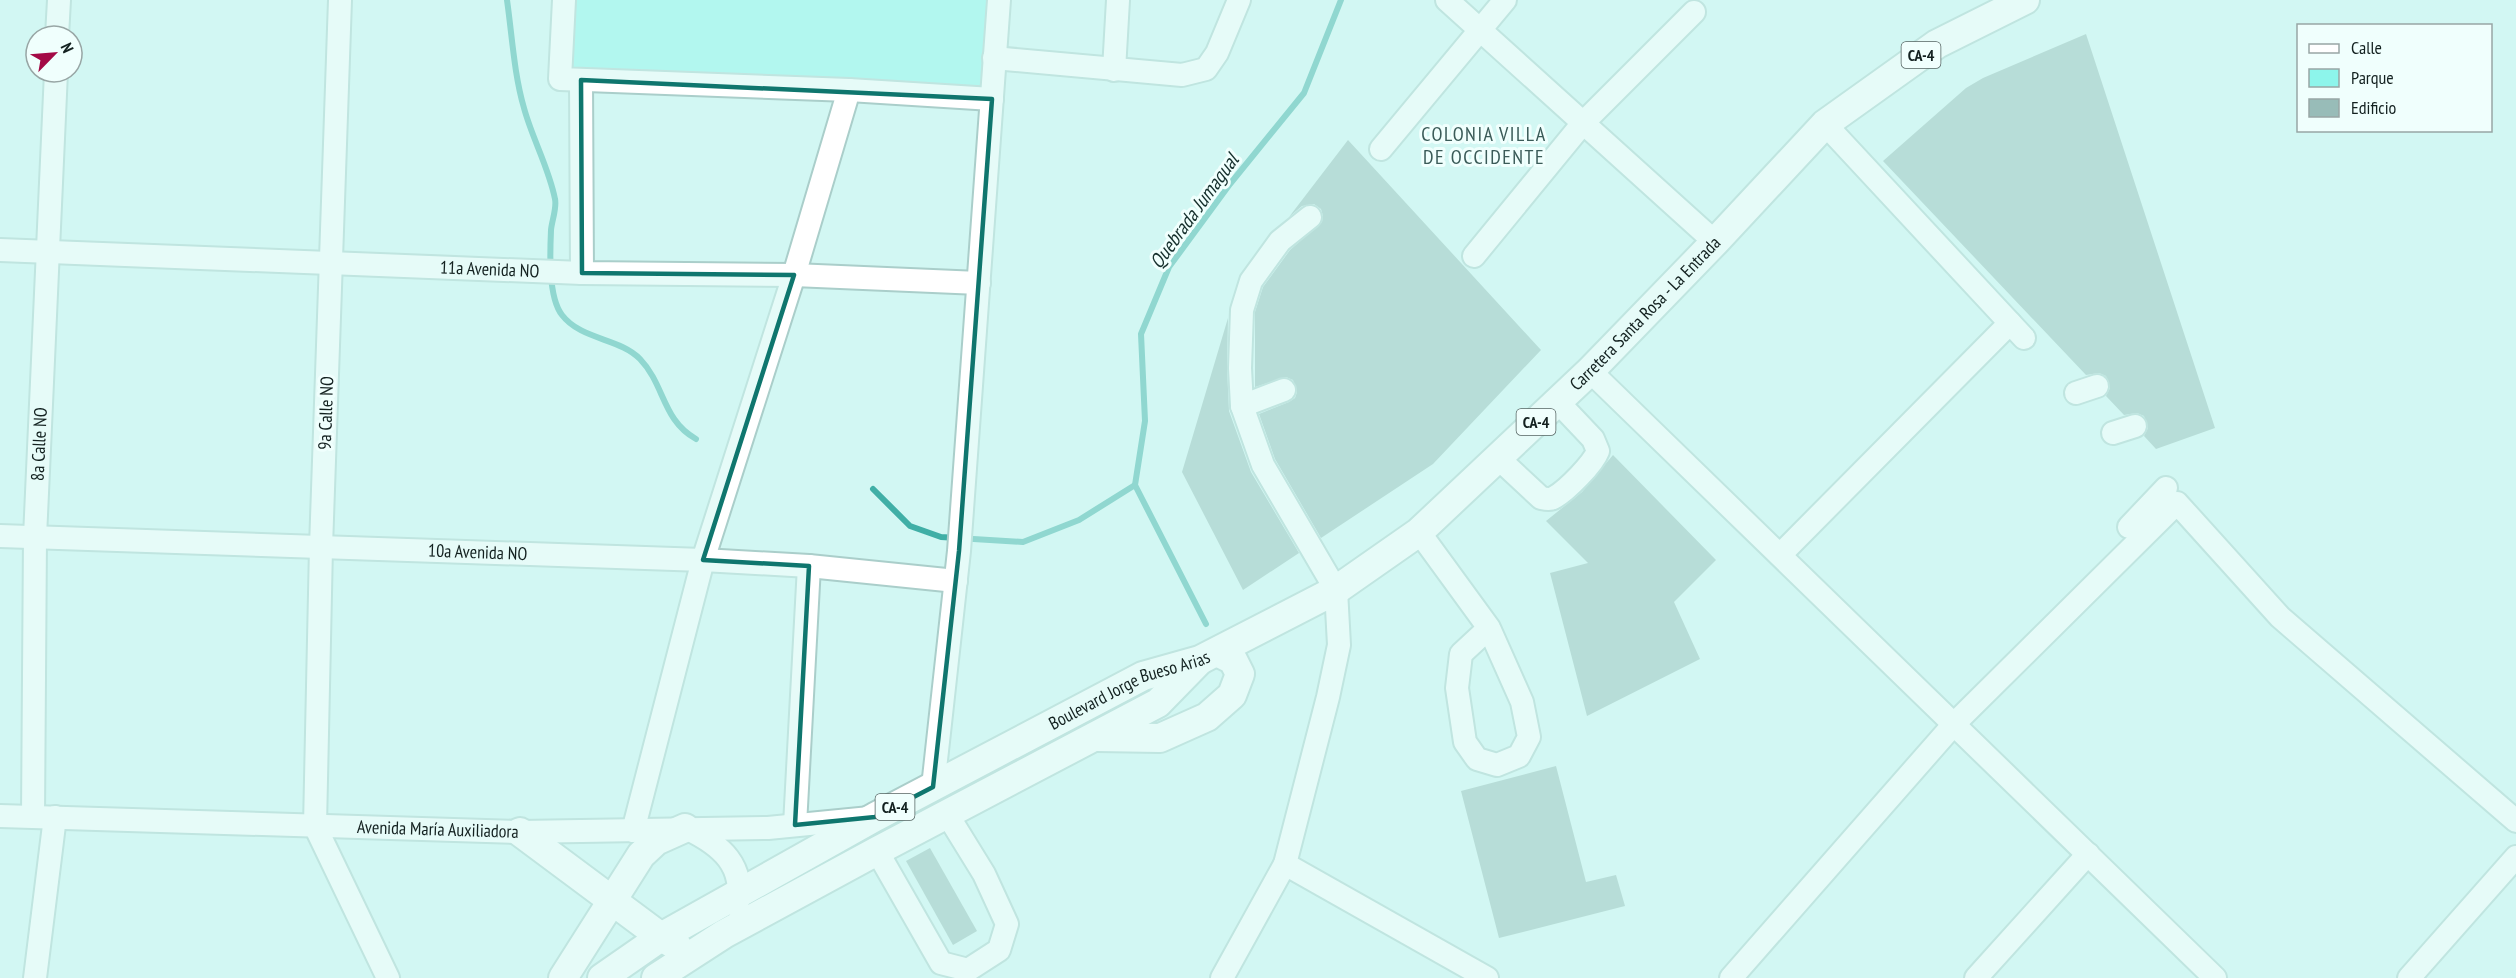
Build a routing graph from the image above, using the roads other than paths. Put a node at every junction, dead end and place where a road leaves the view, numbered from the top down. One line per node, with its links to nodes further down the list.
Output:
1 (59, 0): 11 (street)
2 (340, 0): 27 (street, 9a Calle NO)
3 (564, 0): 15 (street)
4 (999, 0): 13 (street)
5 (1118, 0): 14 (street)
6 (1239, 0): 14 (street)
7 (1447, 0): 12 (street)
8 (1505, 0): 12 (street)
9 (2025, 0): 20 (main road, Carretera Santa Rosa - La Entrada / CA-4)
10 (1694, 12): 19 (street)
11 (58, 24)
12 (1480, 29): 19 (street); 21 (street)
13 (994, 58): 14 (street); 18 (street)
14 (1114, 70)
15 (581, 80): 17 (street); 28 (street)
16 (55, 84): 25 (street, 8a Calle NO)
17 (849, 90): 18 (street); 29 (street)
18 (992, 99): 30 (street)
19 (1582, 123): 23 (street); 26 (street)
20 (1825, 124): 23 (main road, Carretera Santa Rosa - La Entrada / CA-4); 44 (street)
21 (1381, 149)
22 (1310, 217): 34 (street)
23 (1716, 242): 31 (main road, Carretera Santa Rosa - La Entrada / CA-4)
24 (0, 250): 25 (street, 11a Avenida NO)
25 (48, 251): 27 (street, 11a Avenida NO); 42 (street, 8a Calle NO)
26 (1474, 256)
27 (331, 263): 28 (street, 11a Avenida NO); 43 (street, 9a Calle NO)
28 (573, 273): 29 (street, 11a Avenida NO)
29 (794, 275): 30 (street, 11a Avenida NO); 45 (street)
30 (979, 283): 47 (street)
31 (1590, 371): 33 (main road, Carretera Santa Rosa - La Entrada / CA-4); 44 (street)
32 (1284, 390): 34 (street)
33 (1557, 401): 37 (main road, Carretera Santa Rosa - La Entrada / CA-4); 37 (street)
34 (1242, 406): 48 (street)
35 (2135, 426): 36 (street)
36 (2113, 432)
37 (1498, 458): 40 (main road, Carretera Santa Rosa - La Entrada / CA-4)
38 (2166, 488): 39 (street)
39 (2129, 527)
40 (1419, 532): 48 (main road, Carretera Santa Rosa - La Entrada / CA-4); 49 (street)
41 (0, 536): 42 (street, 10a Avenida NO)
42 (35, 537): 43 (street, 10a Avenida NO); 56 (street, 8a Calle NO)
43 (321, 547): 45 (street, 10a Avenida NO); 60 (street, 9a Calle NO)
44 (1780, 555): 51 (street)
45 (703, 560): 46 (street, 10a Avenida NO); 62 (street)
46 (809, 566): 47 (street, 10a Avenida NO); 59 (street)
47 (956, 581): 53 (street)
48 (1336, 590): 50 (main road, Carretera Santa Rosa - La Entrada / CA-4); 68 (street)
49 (1489, 628): 49 (street)
50 (1208, 656): 52 (main road, Boulevard Jorge Bueso Arias / CA-4); 52 (main road); 53 (main road, Boulevard Jorge Bueso Arias / CA-4)
51 (1954, 724): 58 (street); 65 (street); 82 (street)
52 (1095, 737): 54 (main road, Boulevard Jorge Bueso Arias / CA-4)
53 (933, 787): 57 (main road, Boulevard Jorge Bueso Arias / CA-4)
54 (947, 814): 64 (main road, Boulevard Jorge Bueso Arias / CA-4); 64 (street)
55 (0, 816): 56 (street, Avenida María Auxiliadora)
56 (44, 817): 60 (street, Avenida María Auxiliadora); 75 (street, 8a Calle NO)
57 (875, 817): 59 (street, Avenida María Auxiliadora); 69 (main road, Boulevard Jorge Bueso Arias / CA-4)
58 (2516, 821)
59 (795, 825): 61 (street, Avenida María Auxiliadora)
60 (315, 826): 63 (street, Avenida María Auxiliadora); 76 (street)
61 (685, 828): 62 (street, Avenida María Auxiliadora); 69 (street); 70 (main road)
62 (633, 831): 63 (street, Avenida María Auxiliadora)
63 (520, 832): 67 (main road)
64 (877, 851): 71 (main road, Boulevard Jorge Bueso Arias / CA-4)
65 (2088, 854): 83 (street); 84 (street)
66 (2516, 857): 85 (street)
67 (560, 862): 70 (main road); 73 (main road)
68 (1285, 864): 80 (street); 81 (street)
69 (740, 893): 71 (street); 72 (main road, Boulevard Jorge Bueso Arias / CA-4)
70 (614, 902): 72 (main road); 73 (main road)
71 (724, 934): 74 (main road, Boulevard Jorge Bueso Arias / CA-4)
72 (661, 938): 74 (main road); 78 (main road, Boulevard Jorge Bueso Arias / CA-4)
73 (584, 949): 77 (main road)
74 (693, 954): 79 (main road, Boulevard Jorge Bueso Arias / CA-4)
75 (35, 978)
76 (388, 978)
77 (563, 978)
78 (602, 978)
79 (656, 978)
80 (1222, 978)
81 (1486, 978)
82 (1731, 978)
83 (1976, 978)
84 (2215, 978)
85 (2409, 978)

